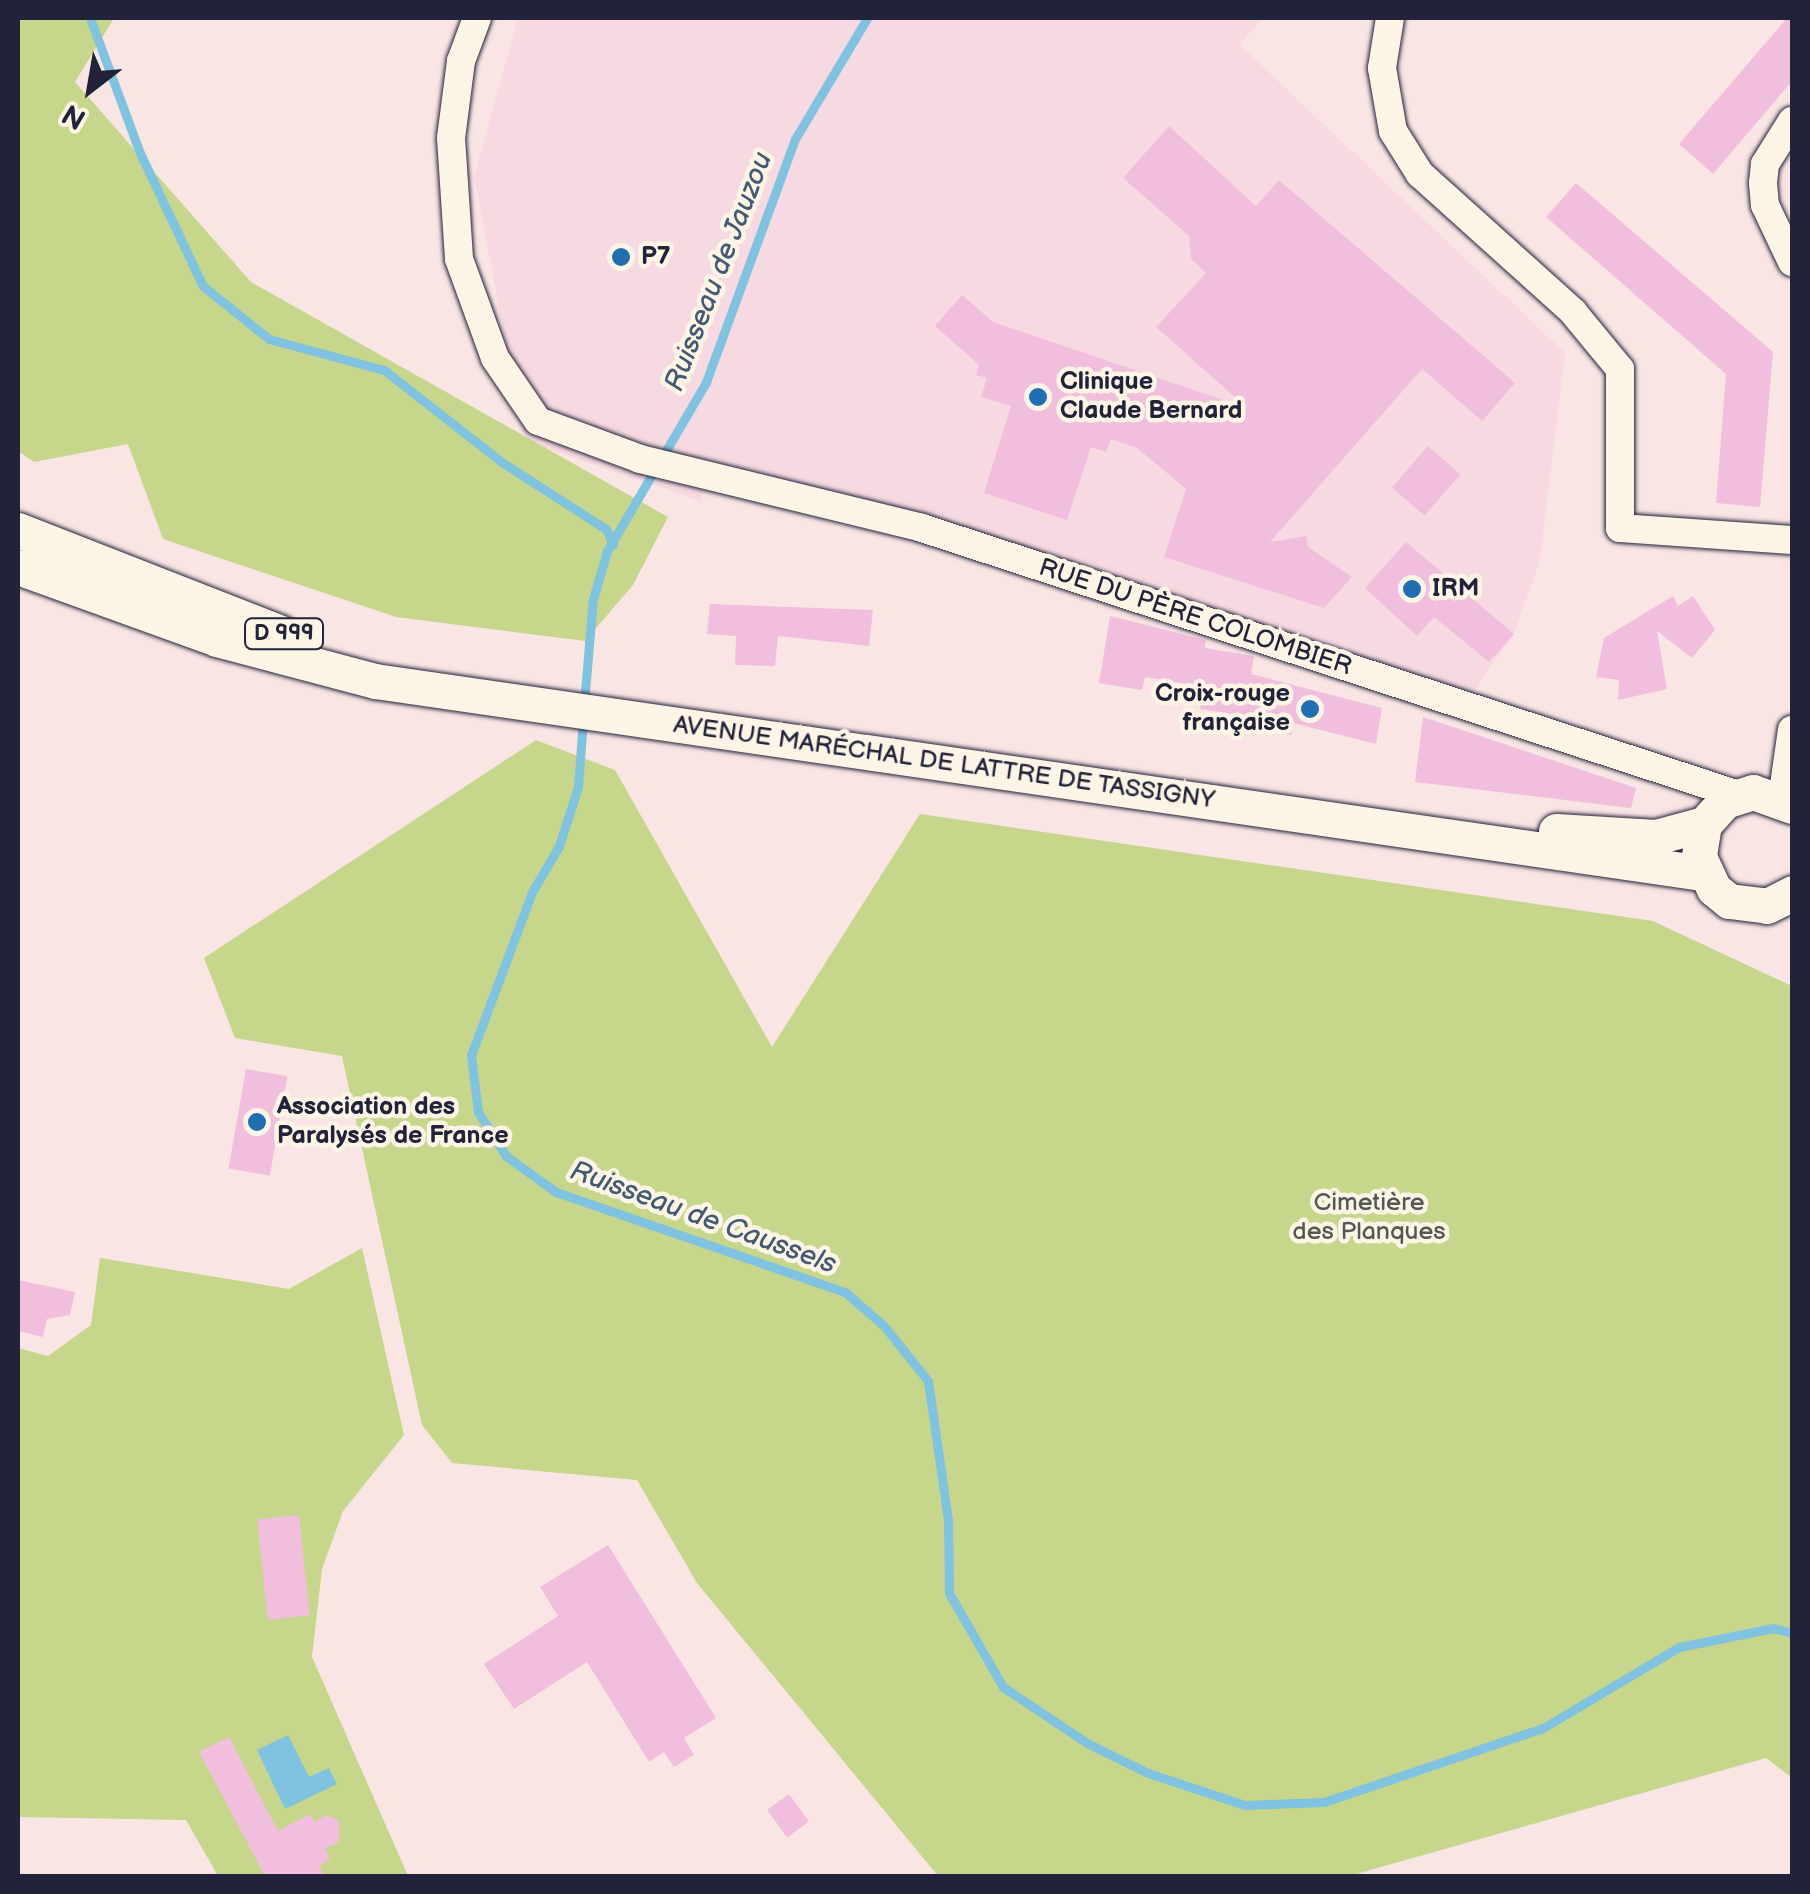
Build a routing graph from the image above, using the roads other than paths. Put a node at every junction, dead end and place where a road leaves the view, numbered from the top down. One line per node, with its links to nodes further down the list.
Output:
1 (478, 18): 12 (street, RUE DU PÈRE COLOMBIER)
2 (1390, 18): 7 (street)
3 (1792, 122): 4 (street)
4 (1792, 262)
5 (18, 522): 6 (main road, D 999)
6 (33, 537): 9 (main road, D 999)
7 (1792, 540)
8 (18, 567): 9 (main road)
9 (527, 704): 13 (main road, AVENUE MARÉCHAL DE LATTRE DE TASSIGNY)
10 (1792, 730): 11 (street)
11 (1787, 802): 12 (main road, AVENUE MARÉCHAL DE LATTRE DE TASSIGNY)
12 (1718, 810): 13 (main road, AVENUE MARÉCHAL DE LATTRE DE TASSIGNY); 14 (main road)
13 (1361, 819): 14 (main road, AVENUE MARÉCHAL DE LATTRE DE TASSIGNY)
14 (1703, 873): 15 (main road)
15 (1790, 898)

